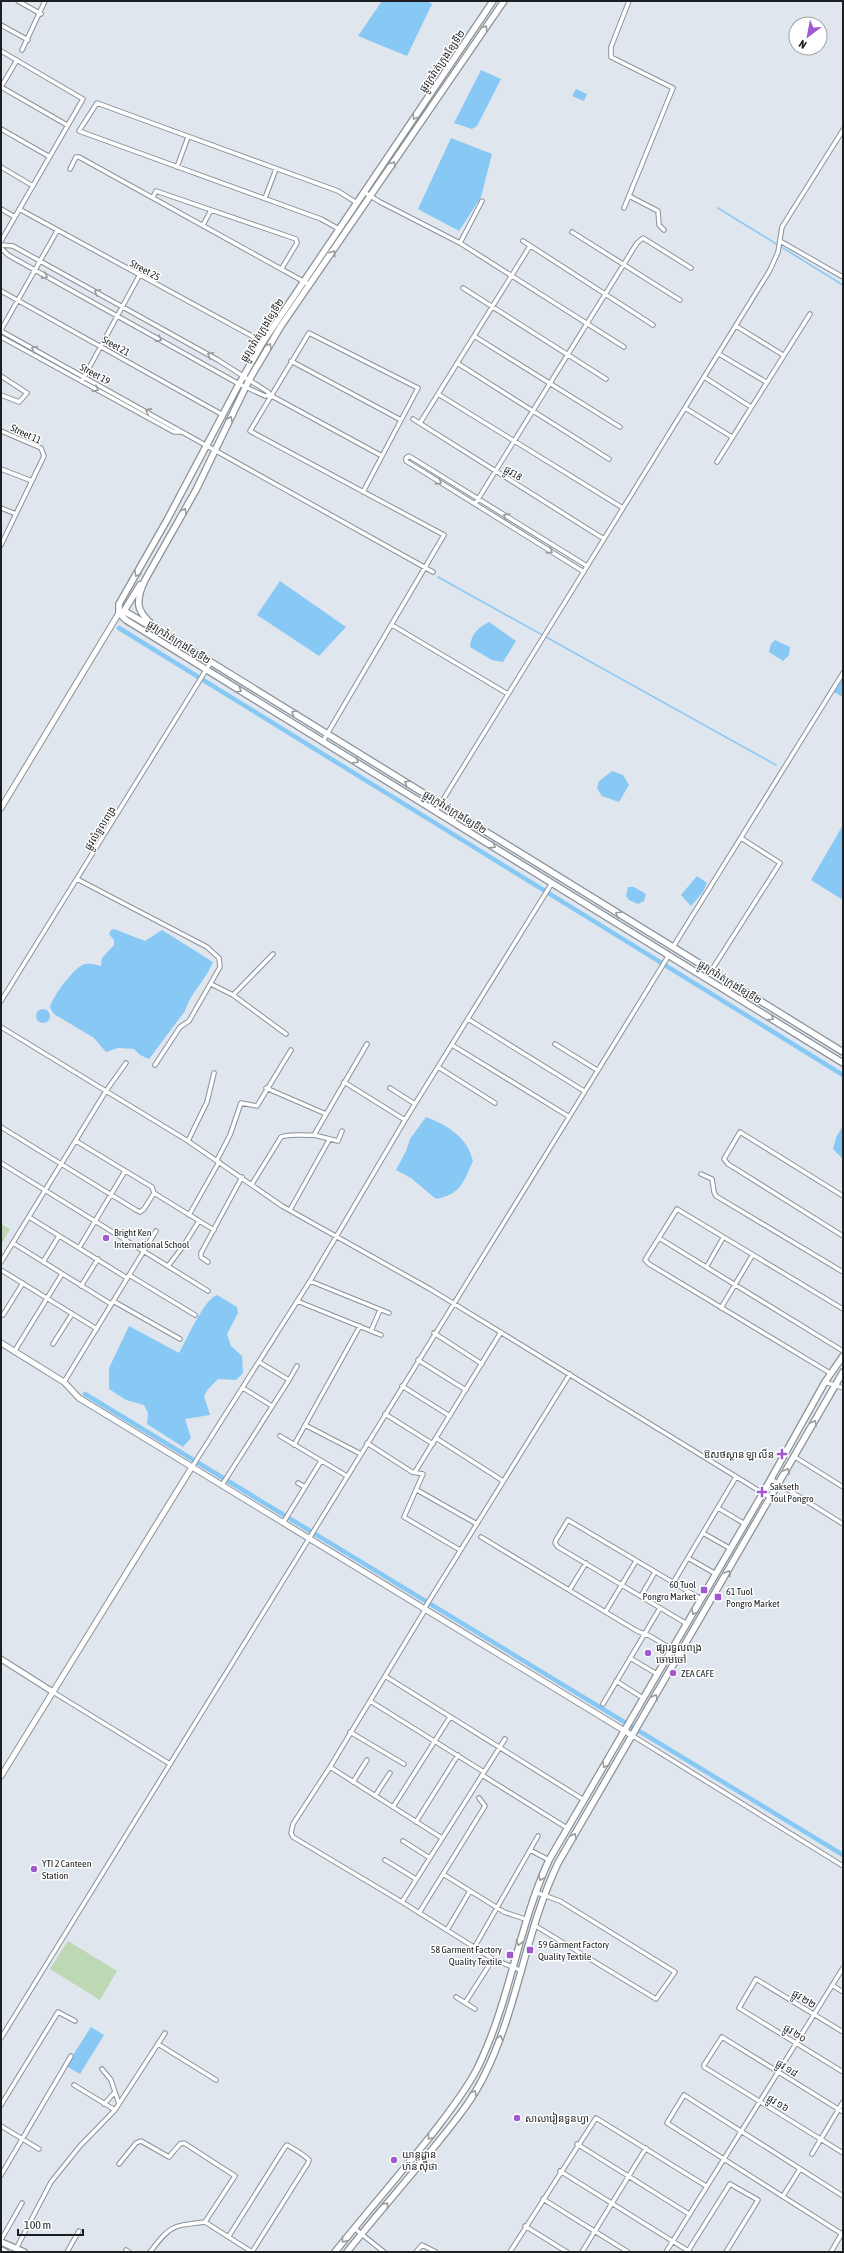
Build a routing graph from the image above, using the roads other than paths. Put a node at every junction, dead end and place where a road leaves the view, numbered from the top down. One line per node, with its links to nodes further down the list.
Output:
1 (18, 1): 6 (street)
2 (45, 1): 6 (street)
3 (493, 1): 23 (main road, ផ្លូវក្រវ៉ាត់ក្រុងខ្សែទី២, one-way to 23)
4 (504, 1): 24 (main road, ផ្លូវក្រវ៉ាត់ក្រុងខ្សែទី២, one-way to 4)
5 (629, 1): 25 (street)
6 (41, 14): 8 (street)
7 (1, 25): 8 (street)
8 (28, 40): 9 (street)
9 (22, 50)
10 (1, 51): 11 (street)
11 (17, 60): 12 (street); 13 (street)
12 (1, 87): 13 (street)
13 (67, 125): 17 (street)
14 (1, 129): 17 (street)
15 (843, 130): 42 (street)
16 (188, 136): 19 (street); 19 (street); 21 (street)
17 (50, 157): 22 (street)
18 (1, 167): 22 (street)
19 (177, 167): 27 (street)
20 (70, 169): 26 (street)
21 (276, 169): 27 (street); 29 (street)
22 (33, 186): 32 (street)
23 (364, 192): 24 (street); 29 (main road, ផ្លូវក្រវ៉ាត់ក្រុងខ្សែទី២)
24 (371, 196): 43 (street); 55 (main road, ផ្លូវក្រវ៉ាត់ក្រុងខ្សែទី២, one-way to 24)
25 (628, 196): 30 (street); 37 (street)
26 (153, 197): 33 (street); 35 (street)
27 (265, 198): 36 (street)
28 (482, 201): 43 (street)
29 (357, 203): 36 (main road, ផ្លូវក្រវ៉ាត់ក្រុងខ្សែទី២)
30 (624, 208)
31 (1, 209): 34 (street)
32 (19, 209): 34 (street); 38 (street, Street 25)
33 (211, 210): 35 (street); 48 (street)
34 (15, 217): 40 (street)
35 (202, 225): 48 (street)
36 (339, 229): 54 (main road, ផ្លូវក្រវ៉ាត់ក្រុងខ្សែទី២)
37 (664, 230)
38 (57, 231): 46 (street); 51 (street, Street 25)
39 (572, 232): 47 (street)
40 (1, 241)
41 (523, 242): 44 (street)
42 (780, 242): 53 (street); 67 (street)
43 (460, 243): 52 (street)
44 (530, 246): 52 (street); 58 (street)
45 (1, 247): 46 (street); 50 (street)
46 (40, 260): 50 (street); 61 (street, one-way to 46)
47 (623, 265): 49 (street); 58 (street); 60 (street)
48 (282, 268): 54 (street)
49 (691, 268)
50 (35, 270): 59 (street); 64 (street, one-way to 64)
51 (139, 276): 61 (street); 71 (street, Street 25)
52 (512, 276): 62 (street); 65 (street)
53 (843, 277)
54 (304, 281): 55 (street); 71 (main road, ផ្លូវក្រវ៉ាត់ក្រុងខ្សែទី២)
55 (310, 285): 84 (main road, ផ្លូវក្រវ៉ាត់ក្រុងខ្សែទី២, one-way to 55)
56 (463, 288): 62 (street)
57 (1, 291): 59 (street, Sreet 21)
58 (605, 294): 65 (street); 66 (street)
59 (18, 300): 68 (street); 72 (street, Sreet 21)
60 (680, 300)
61 (123, 306): 64 (street); 80 (street, one-way to 61)
62 (493, 306): 69 (street); 74 (street)
63 (810, 314): 76 (street)
64 (117, 316): 72 (street); 87 (street, one-way to 87)
65 (587, 324): 73 (street); 74 (street)
66 (653, 325)
67 (736, 326): 75 (street); 76 (street)
68 (1, 330): 81 (street, Street 19, one-way to 68)
69 (474, 336): 78 (street); 88 (street)
70 (1, 337): 85 (street, Street 19)
71 (263, 342): 80 (main road, ផ្លូវក្រវ៉ាត់ក្រុងខ្សែទី២)
72 (101, 347): 81 (street); 96 (street, Sreet 21)
73 (624, 347)
74 (568, 354): 83 (street); 88 (street)
75 (718, 354): 82 (street); 86 (street)
76 (783, 355): 86 (street)
77 (291, 361): 92 (street); 98 (street); 98 (street)
78 (457, 364): 90 (street); 95 (street)
79 (1, 376): 91 (street)
80 (243, 376): 84 (street); 87 (main road, ផ្លូវក្រវ៉ាត់ក្រុងខ្សែទី២)
81 (84, 377): 85 (street); 102 (street, Street 19, one-way to 81)
82 (704, 377): 93 (street); 94 (street)
83 (606, 379)
84 (249, 380): 89 (main road, ផ្លូវក្រវ៉ាត់ក្រុងខ្សែទី២); 92 (street)
85 (82, 381): 102 (street, Street 19, one-way to 102)
86 (766, 382): 93 (street)
87 (239, 384): 89 (street); 96 (main road, ផ្លូវក្រវ៉ាត់ក្រុងខ្សែទី២)
88 (550, 384): 95 (street); 100 (street)
89 (246, 387): 92 (street); 106 (main road, ផ្លូវក្រវ៉ាត់ក្រុងខ្សែទី២, one-way to 89)
90 (438, 394): 99 (street); 104 (street)
91 (1, 395)
92 (270, 395): 107 (street); 113 (street)
93 (751, 407): 103 (street)
94 (685, 408): 103 (street); 117 (street)
95 (533, 411): 104 (street); 108 (street)
96 (223, 415): 105 (main road, ផ្លូវក្រវ៉ាត់ក្រុងខ្សែទី២)
97 (413, 419): 99 (street, ផ្លូវ18)
98 (401, 420): 107 (street)
99 (420, 423): 111 (street, ផ្លូវ18)
100 (620, 427)
101 (1, 431): 112 (street, Street 11)
102 (180, 432): 105 (street, Street 19)
103 (732, 437): 109 (street)
104 (514, 442): 111 (street); 117 (street)
105 (207, 447): 106 (street, Street 19); 128 (main road, ផ្លូវក្រវ៉ាត់ក្រុងខ្សែទី២, one-way to 128)
106 (213, 450): 124 (street, Street 19); 127 (main road, ផ្លូវក្រវ៉ាត់ក្រុងខ្សែទី២, one-way to 106)
107 (382, 456): 113 (street)
108 (609, 459)
109 (717, 462)
110 (1, 469): 112 (street)
111 (496, 471): 114 (street); 121 (street, ផ្លូវ18)
112 (32, 481): 118 (street)
113 (364, 492): 124 (street)
114 (478, 499): 115 (street); 115 (street, one-way to 115); 119 (street, one-way to 114)
115 (475, 504): 120 (street)
116 (1, 508): 118 (street)
117 (623, 508): 121 (street)
118 (16, 514): 122 (street)
119 (532, 533): 120 (street); 123 (street)
120 (529, 538): 126 (street, one-way to 126)
121 (604, 540): 123 (street)
122 (1, 545)
123 (587, 566): 126 (street)
124 (426, 568): 125 (street, Street 19); 129 (street)
125 (433, 572)
126 (584, 572): 134 (street)
127 (145, 580): 128 (main road); 130 (main road, ផ្លូវក្រវ៉ាត់ក្រុងខ្សែទី២)
128 (122, 612): 130 (main road); 132 (main road, ផ្លូវក្រវ៉ាត់ក្រុងខ្សែទី២); 138 (street)
129 (392, 625): 134 (street); 135 (street)
130 (159, 630): 131 (main road, ផ្លូវក្រវ៉ាត់ក្រុងខ្សែទី២)
131 (211, 662): 132 (street, ផ្លូវលំទួលពង្រ); 135 (main road, ផ្លូវក្រវ៉ាត់ក្រុងខ្សែទី២, one-way to 131)
132 (206, 670): 136 (main road, ផ្លូវក្រវ៉ាត់ក្រុងខ្សែទី២, one-way to 136); 142 (street, ផ្លូវលំទួលពង្រ)
133 (843, 673): 140 (street)
134 (508, 694): 137 (street)
135 (328, 733): 136 (street); 137 (main road, ផ្លូវក្រវ៉ាត់ក្រុងខ្សែទី២, one-way to 135)
136 (323, 741): 139 (main road, ផ្លូវក្រវ៉ាត់ក្រុងខ្សែទី២, one-way to 139)
137 (440, 804): 139 (street); 141 (main road, ផ្លូវក្រវ៉ាត់ក្រុងខ្សែទី២)
138 (1, 808)
139 (436, 811): 143 (main road, ផ្លូវក្រវ៉ាត់ក្រុងខ្សែទី២, one-way to 143)
140 (741, 838): 144 (street); 147 (street)
141 (556, 875): 143 (main road); 144 (main road, ផ្លូវក្រវ៉ាត់ក្រុងខ្សែទី២, one-way to 141)
142 (77, 879): 148 (street); 150 (street, ផ្លូវលំទួលពង្រ)
143 (550, 884): 146 (main road, ផ្លូវក្រវ៉ាត់ក្រុងខ្សែទី២); 151 (street)
144 (673, 948): 146 (main road); 147 (main road, ផ្លូវក្រវ៉ាត់ក្រុងខ្សែទី២)
145 (273, 954): 149 (street)
146 (669, 955): 159 (main road, ផ្លូវក្រវ៉ាត់ក្រុងខ្សែទី២, one-way to 159); 163 (street)
147 (711, 971): 158 (main road, ផ្លូវក្រវ៉ាត់ក្រុងខ្សែទី២)
148 (211, 984): 149 (street); 161 (street)
149 (233, 995): 153 (street)
150 (1, 1001)
151 (468, 1019): 156 (street); 169 (street)
152 (1, 1027): 168 (street)
153 (286, 1034)
154 (367, 1044): 165 (street)
155 (555, 1044): 163 (street)
156 (452, 1045): 162 (street); 173 (street)
157 (291, 1050): 166 (street)
158 (843, 1052)
159 (843, 1062)
160 (126, 1063): 168 (street)
161 (155, 1065)
162 (438, 1067): 170 (street); 171 (street)
163 (597, 1070): 169 (street)
164 (214, 1073): 180 (street)
165 (344, 1082): 172 (street); 174 (street)
166 (266, 1088): 172 (street); 181 (street)
167 (390, 1088): 171 (street)
168 (106, 1091): 178 (street); 180 (street)
169 (584, 1091): 173 (street)
170 (495, 1103)
171 (415, 1104): 174 (street)
172 (326, 1114): 177 (street)
173 (568, 1116): 226 (street)
174 (405, 1120): 200 (street)
175 (1, 1127): 183 (street)
176 (342, 1131): 179 (street)
177 (314, 1135): 179 (street); 187 (street)
178 (76, 1140): 183 (street); 184 (street)
179 (330, 1140): 192 (street)
180 (188, 1141): 181 (street)
181 (218, 1161): 186 (street); 193 (street)
182 (1, 1163): 188 (street)
183 (61, 1164): 188 (street); 190 (street)
184 (125, 1171): 189 (street); 190 (street)
185 (701, 1174): 215 (street)
186 (242, 1177): 187 (street); 197 (street)
187 (252, 1184): 192 (street)
188 (45, 1190): 194 (street); 195 (street)
189 (154, 1193): 190 (street); 193 (street)
190 (111, 1195): 195 (street)
191 (843, 1196): 201 (street)
192 (290, 1210): 200 (street)
193 (189, 1215): 196 (street)
194 (29, 1217): 199 (street); 204 (street)
195 (95, 1221): 205 (street); 206 (street)
196 (198, 1221): 197 (street); 212 (street)
197 (214, 1230): 211 (street)
198 (156, 1231): 206 (street)
199 (59, 1236): 205 (street); 210 (street)
200 (336, 1236): 218 (street); 226 (street)
201 (843, 1236)
202 (659, 1238): 203 (street); 213 (street); 227 (street)
203 (724, 1238): 207 (street); 213 (street)
204 (13, 1243): 209 (street); 210 (street)
205 (79, 1248): 208 (street)
206 (144, 1251): 212 (street); 217 (street)
207 (752, 1256): 220 (street); 228 (street)
208 (98, 1259): 217 (street); 221 (street)
209 (1, 1262)
210 (43, 1262): 216 (street)
211 (208, 1262)
212 (168, 1266): 222 (street)
213 (707, 1266): 220 (street)
214 (1, 1270): 219 (street)
215 (843, 1272)
216 (62, 1274): 221 (street); 223 (street)
217 (128, 1277): 225 (street); 233 (street)
218 (310, 1281): 224 (street); 229 (street)
219 (23, 1283): 223 (street); 232 (street)
220 (735, 1284): 227 (street); 243 (street)
221 (81, 1286): 225 (street)
222 (208, 1291)
223 (47, 1298): 231 (street); 244 (street)
224 (297, 1301): 234 (street); 247 (street)
225 (112, 1303): 235 (street); 240 (street)
226 (453, 1303): 237 (street); 238 (street)
227 (722, 1308): 251 (street)
228 (843, 1309)
229 (380, 1310): 230 (street); 236 (street)
230 (389, 1313)
231 (72, 1314): 235 (street); 242 (street)
232 (3, 1315)
233 (195, 1315)
234 (360, 1326): 236 (street); 264 (street)
235 (97, 1329): 254 (street)
236 (371, 1331): 239 (street)
237 (502, 1332): 248 (street); 252 (street)
238 (434, 1333): 246 (street); 248 (street)
239 (381, 1335)
240 (180, 1339)
241 (1, 1344): 244 (street)
242 (53, 1344)
243 (843, 1351)
244 (14, 1352): 254 (street)
245 (843, 1356): 251 (main road)
246 (418, 1360): 257 (street); 260 (street)
247 (259, 1362): 253 (street); 258 (street)
248 (482, 1364): 260 (street)
249 (297, 1366): 253 (street)
250 (843, 1372): 256 (main road)
251 (830, 1373): 255 (main road)
252 (570, 1374): 276 (street); 278 (street)
253 (288, 1380): 261 (street)
254 (64, 1382): 273 (street)
255 (825, 1382): 256 (street); 277 (main road)
256 (835, 1385): 259 (street); 271 (main road, one-way to 256)
257 (402, 1386): 262 (street); 263 (street)
258 (243, 1388): 261 (street); 273 (street)
259 (843, 1388)
260 (466, 1390): 263 (street)
261 (272, 1406): 280 (street)
262 (385, 1414): 267 (street); 268 (street)
263 (450, 1416): 266 (street)
264 (305, 1425): 269 (street); 270 (street)
265 (280, 1436): 269 (street)
266 (436, 1438): 268 (street); 278 (street)
267 (367, 1443): 270 (street); 274 (street)
268 (433, 1444): 274 (street)
269 (294, 1445): 272 (street)
270 (361, 1454): 275 (street)
271 (795, 1457): 281 (main road, one-way to 271); 283 (street)
272 (322, 1460): 275 (street); 282 (street)
273 (193, 1465): 280 (street); 319 (street)
274 (415, 1472): 284 (street)
275 (347, 1476): 293 (street)
276 (736, 1477): 285 (street); 287 (street)
277 (771, 1480): 281 (street); 285 (main road)
278 (504, 1481): 289 (street)
279 (298, 1483): 282 (street)
280 (223, 1484): 288 (street)
281 (780, 1484): 286 (main road); 291 (street)
282 (305, 1487): 288 (street)
283 (843, 1487)
284 (417, 1490): 289 (street); 296 (street)
285 (763, 1493): 286 (street); 290 (main road)
286 (772, 1498): 313 (main road, one-way to 286)
287 (718, 1508): 290 (street); 292 (street)
288 (284, 1521): 293 (street)
289 (477, 1524): 296 (street)
290 (745, 1524): 295 (main road)
291 (843, 1524)
292 (703, 1533): 295 (street); 297 (street)
293 (310, 1537): 307 (street); 332 (street)
294 (481, 1537): 304 (street)
295 (731, 1549): 301 (main road)
296 (460, 1550): 307 (street)
297 (688, 1558): 301 (street); 302 (street)
298 (636, 1561): 299 (street); 300 (street); 303 (street)
299 (586, 1563): 303 (street); 304 (street)
300 (655, 1572): 302 (street); 305 (street)
301 (716, 1574): 306 (main road)
302 (674, 1583): 306 (street)
303 (622, 1585): 305 (street); 309 (street)
304 (570, 1590): 309 (street)
305 (641, 1596): 308 (street)
306 (701, 1599): 310 (main road, one-way to 310)
307 (426, 1607): 317 (street); 324 (street)
308 (660, 1608): 310 (street); 311 (street)
309 (606, 1612): 311 (street)
310 (687, 1624): 312 (main road)
311 (644, 1634): 312 (street); 314 (street)
312 (671, 1650): 313 (street); 316 (main road)
313 (680, 1654): 326 (main road, one-way to 313)
314 (630, 1658): 316 (street); 318 (street)
315 (1, 1659): 319 (street)
316 (657, 1674): 320 (main road)
317 (385, 1676): 321 (street); 323 (street)
318 (616, 1682): 320 (street); 322 (street)
319 (53, 1692): 332 (street); 337 (street)
320 (643, 1698): 324 (main road)
321 (370, 1701): 325 (street); 328 (street)
322 (603, 1704)
323 (450, 1717): 328 (street); 329 (street)
324 (627, 1727): 326 (street); 341 (main road, one-way to 341)
325 (350, 1732): 333 (street); 334 (street)
326 (636, 1732): 352 (street); 357 (main road, one-way to 326)
327 (505, 1739): 329 (street)
328 (434, 1741): 330 (street); 342 (street)
329 (499, 1748): 336 (street); 341 (street)
330 (458, 1755): 336 (street); 343 (street)
331 (367, 1760): 338 (street)
332 (170, 1764): 380 (street)
333 (404, 1764)
334 (330, 1767): 338 (street); 358 (street)
335 (390, 1773): 339 (street)
336 (483, 1773): 344 (street); 346 (street)
337 (1, 1776)
338 (353, 1782): 339 (street)
339 (375, 1796): 342 (street)
340 (479, 1798): 353 (street)
341 (584, 1800): 344 (main road)
342 (393, 1807): 343 (street)
343 (416, 1822): 346 (street)
344 (567, 1828): 351 (main road)
345 (538, 1836): 348 (street)
346 (442, 1838): 349 (street)
347 (403, 1841): 349 (street)
348 (530, 1850): 351 (street); 359 (street)
349 (430, 1858): 354 (street)
350 (385, 1860): 354 (street)
351 (549, 1860): 356 (main road, one-way to 356)
352 (843, 1866)
353 (443, 1874): 355 (street); 360 (street)
354 (416, 1879): 358 (street)
355 (470, 1891): 359 (street); 363 (street)
356 (535, 1892): 357 (street); 361 (main road)
357 (544, 1896): 362 (main road); 362 (street)
358 (402, 1902): 360 (street)
359 (498, 1908): 361 (street); 364 (street)
360 (419, 1913): 363 (street)
361 (526, 1919): 366 (main road, one-way to 366)
362 (534, 1925): 368 (main road)
363 (447, 1930): 364 (street)
364 (474, 1948): 365 (street)
365 (493, 1959): 366 (street); 372 (street)
366 (512, 1968): 368 (street); 384 (main road)
367 (843, 1968): 369 (street)
368 (522, 1971): 388 (main road, one-way to 368)
369 (832, 1986): 370 (street); 375 (street)
370 (843, 1992)
371 (456, 1997): 372 (street)
372 (465, 2003): 374 (street)
373 (739, 2008): 375 (street, ផ្លូវ ២២); 381 (street, ផ្លូវ ២០)
374 (475, 2009)
375 (814, 2014): 377 (street, ផ្លូវ ២២); 381 (street)
376 (75, 2021): 396 (street)
377 (843, 2032)
378 (165, 2033): 382 (street)
379 (722, 2037): 386 (street, ផ្លូវ ១៨); 392 (street, ផ្លូវ ១៦)
380 (1, 2038)
381 (796, 2043): 386 (street); 387 (street, ផ្លូវ ២០)
382 (158, 2044): 389 (street); 395 (street)
383 (71, 2056): 404 (street)
384 (477, 2068): 388 (main road); 397 (main road)
385 (102, 2069): 391 (street)
386 (779, 2072): 392 (street); 398 (street, ផ្លូវ ១៨)
387 (843, 2072)
388 (486, 2074): 400 (main road, one-way to 388)
389 (216, 2080)
390 (74, 2085): 394 (street)
391 (115, 2092): 394 (street); 395 (street)
392 (760, 2102): 403 (street); 405 (street, ផ្លូវ ១៦)
393 (843, 2102): 398 (street)
394 (104, 2104): 399 (street)
395 (119, 2104): 399 (street)
396 (1, 2105)
397 (454, 2106): 400 (main road); 426 (main road, one-way to 426)
398 (839, 2109): 401 (street, ផ្លូវ ១៨); 405 (street)
399 (115, 2110): 434 (street)
400 (462, 2112): 430 (main road, one-way to 400)
401 (843, 2112)
402 (1, 2126): 404 (street)
403 (741, 2131): 411 (street); 411 (street); 413 (street)
404 (23, 2139): 407 (street); 415 (street)
405 (821, 2139): 409 (street, ផ្លូវ ១៦); 410 (street)
406 (577, 2144): 408 (street); 414 (street); 416 (street)
407 (39, 2148)
408 (646, 2148): 416 (street); 417 (street)
409 (843, 2153)
410 (812, 2154)
411 (724, 2158): 417 (street); 418 (street)
412 (120, 2164): 424 (street)
413 (800, 2169): 418 (street); 419 (street)
414 (560, 2171): 420 (street); 422 (street)
415 (1, 2175)
416 (629, 2175): 422 (street); 423 (street)
417 (706, 2186): 423 (street)
418 (784, 2196): 429 (street)
419 (843, 2196)
420 (543, 2199): 425 (street); 428 (street)
421 (22, 2202): 432 (street)
422 (612, 2203): 428 (street); 433 (street)
423 (689, 2214): 433 (street)
424 (205, 2222): 431 (street); 440 (street)
425 (525, 2226): 447 (street); 448 (street)
426 (354, 2228): 430 (street); 442 (main road, one-way to 442)
427 (79, 2231): 439 (street)
428 (595, 2231): 449 (street); 450 (street)
429 (843, 2233): 453 (street)
430 (361, 2235): 443 (main road); 444 (street)
431 (229, 2236): 441 (street); 441 (street)
432 (1, 2241): 434 (main road)
433 (673, 2241): 436 (street); 451 (street)
434 (16, 2248): 438 (main road)
435 (1, 2250): 437 (main road)
436 (689, 2251): 452 (street)
437 (5, 2252)
438 (24, 2252)
439 (67, 2252)
440 (150, 2252)
441 (252, 2252)
442 (335, 2252)
443 (347, 2252)
444 (384, 2252)
445 (416, 2252): 446 (street)
446 (436, 2252)
447 (510, 2252)
448 (567, 2252)
449 (582, 2252)
450 (628, 2252)
451 (666, 2252)
452 (726, 2252)
453 (831, 2252)

